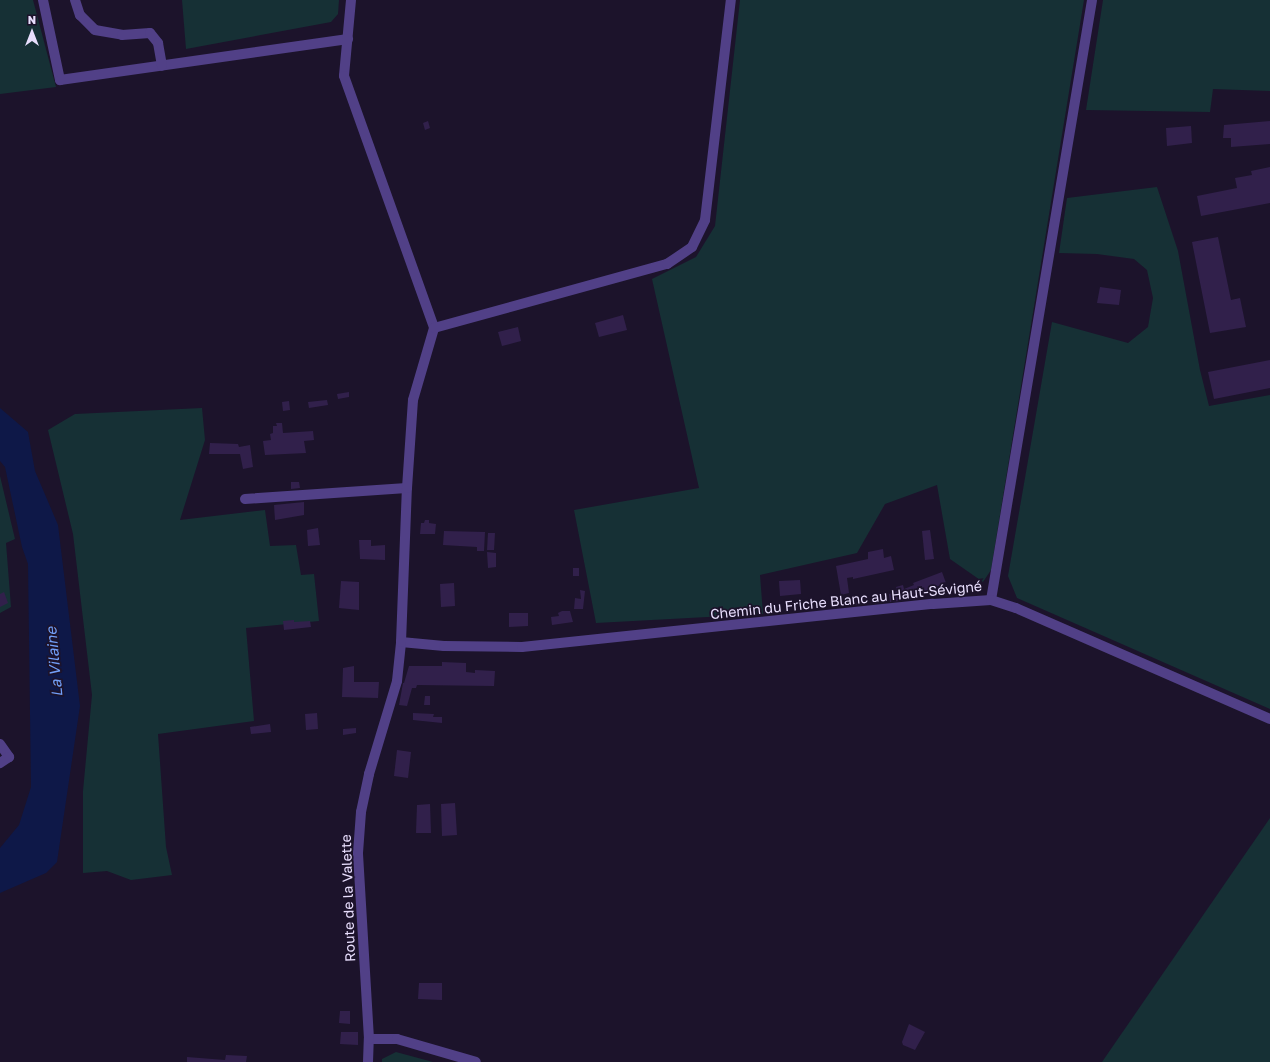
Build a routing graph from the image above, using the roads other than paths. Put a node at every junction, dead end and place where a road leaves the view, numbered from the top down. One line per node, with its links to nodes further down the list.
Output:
1 (43, 0): 7 (street)
2 (75, 0): 7 (street)
3 (351, 0): 6 (street)
4 (731, 0): 8 (street)
5 (1092, 0): 11 (street)
6 (348, 40): 7 (street); 8 (street)
7 (162, 66)
8 (434, 328): 9 (street, Route de la Valette)
9 (406, 488): 10 (street); 12 (street, Route de la Valette)
10 (245, 499)
11 (991, 600): 12 (street, Chemin du Friche Blanc au Haut-Sévigné); 13 (street, Chemin du Friche Blanc au Haut-Sévigné)
12 (401, 642): 16 (street, Route de la Valette)
13 (1270, 719)
14 (0, 744): 15 (street)
15 (0, 763)
16 (369, 1039): 17 (street, Route de la Valette); 18 (street)
17 (368, 1062)
18 (476, 1062)

